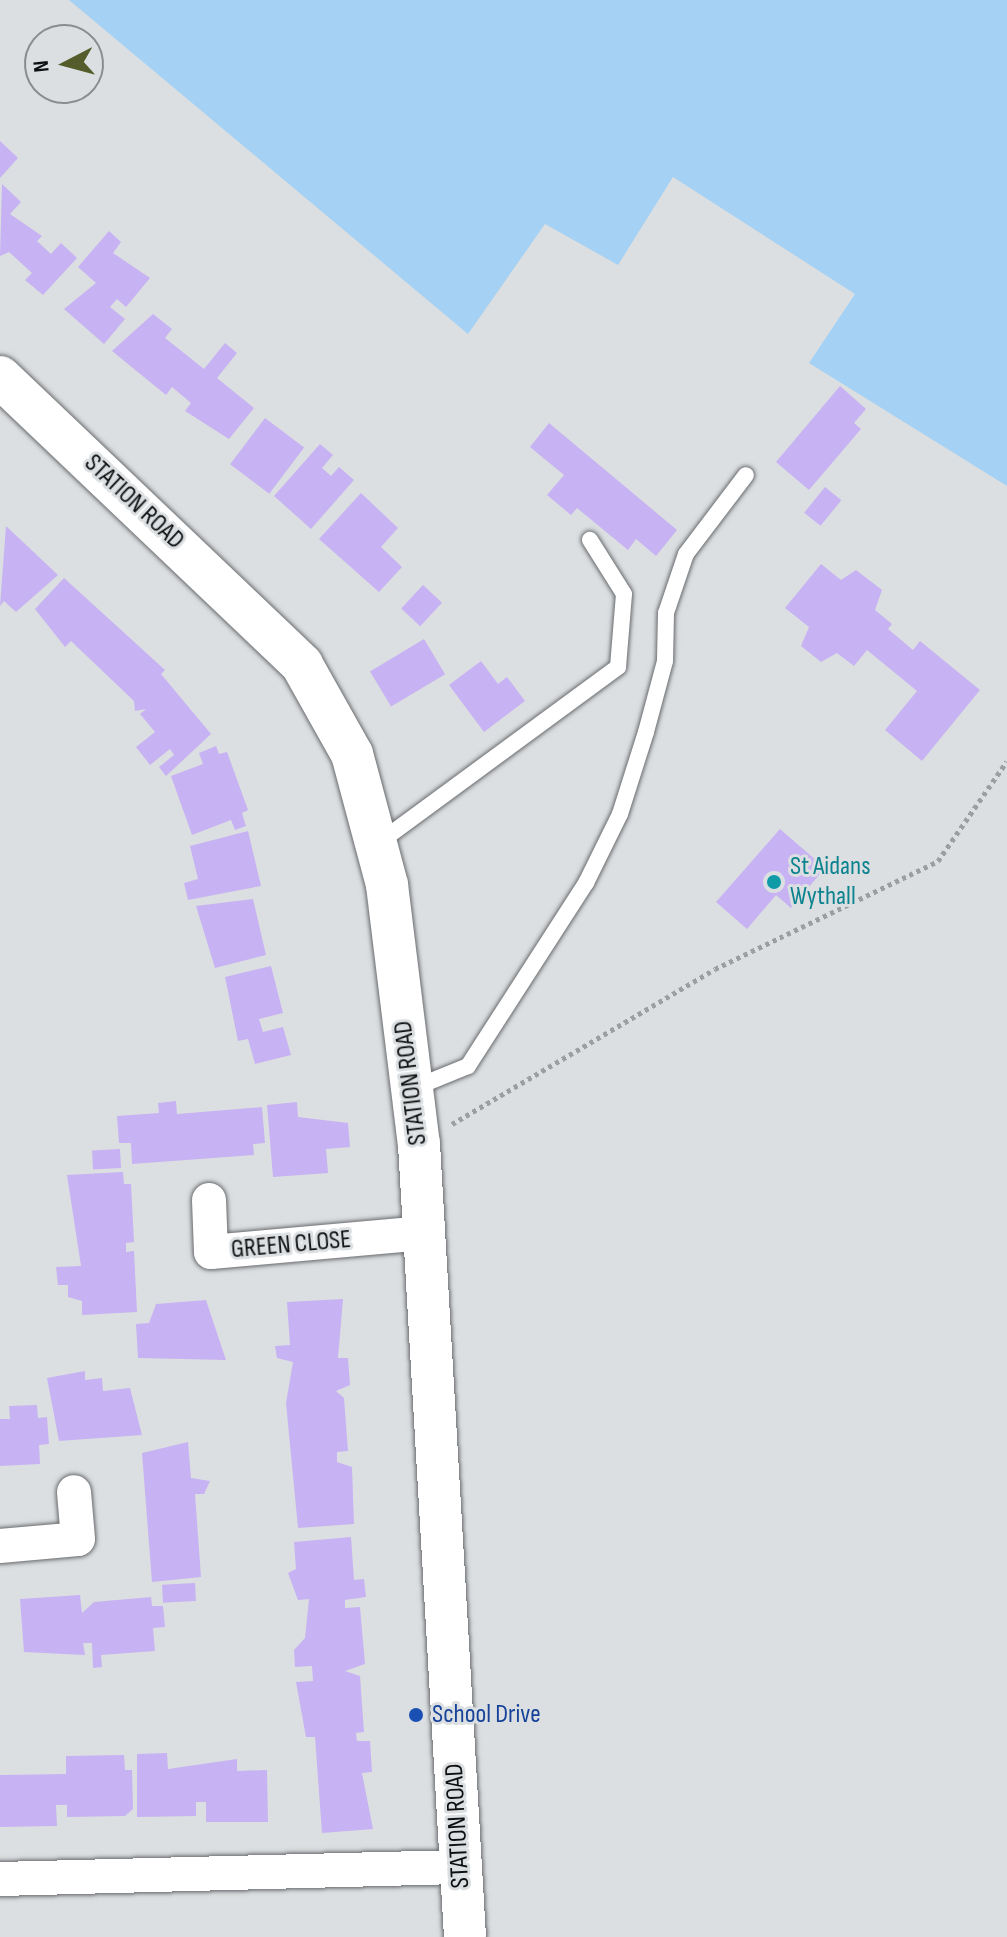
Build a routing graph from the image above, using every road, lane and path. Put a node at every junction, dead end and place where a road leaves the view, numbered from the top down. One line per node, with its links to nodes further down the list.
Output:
1 (0, 377): 5 (street, STATION ROAD)
2 (746, 475): 6 (lane)
3 (590, 540): 5 (lane)
4 (1007, 761): 7 (path)
5 (376, 845): 6 (street, STATION ROAD)
6 (412, 1089): 7 (street, STATION ROAD)
7 (419, 1144): 9 (street, STATION ROAD)
8 (209, 1200): 9 (street, GREEN CLOSE)
9 (424, 1233): 12 (street, STATION ROAD)
10 (74, 1492): 11 (street)
11 (0, 1546)
12 (460, 1867): 13 (street); 14 (street, STATION ROAD)
13 (0, 1879)
14 (465, 1937)

